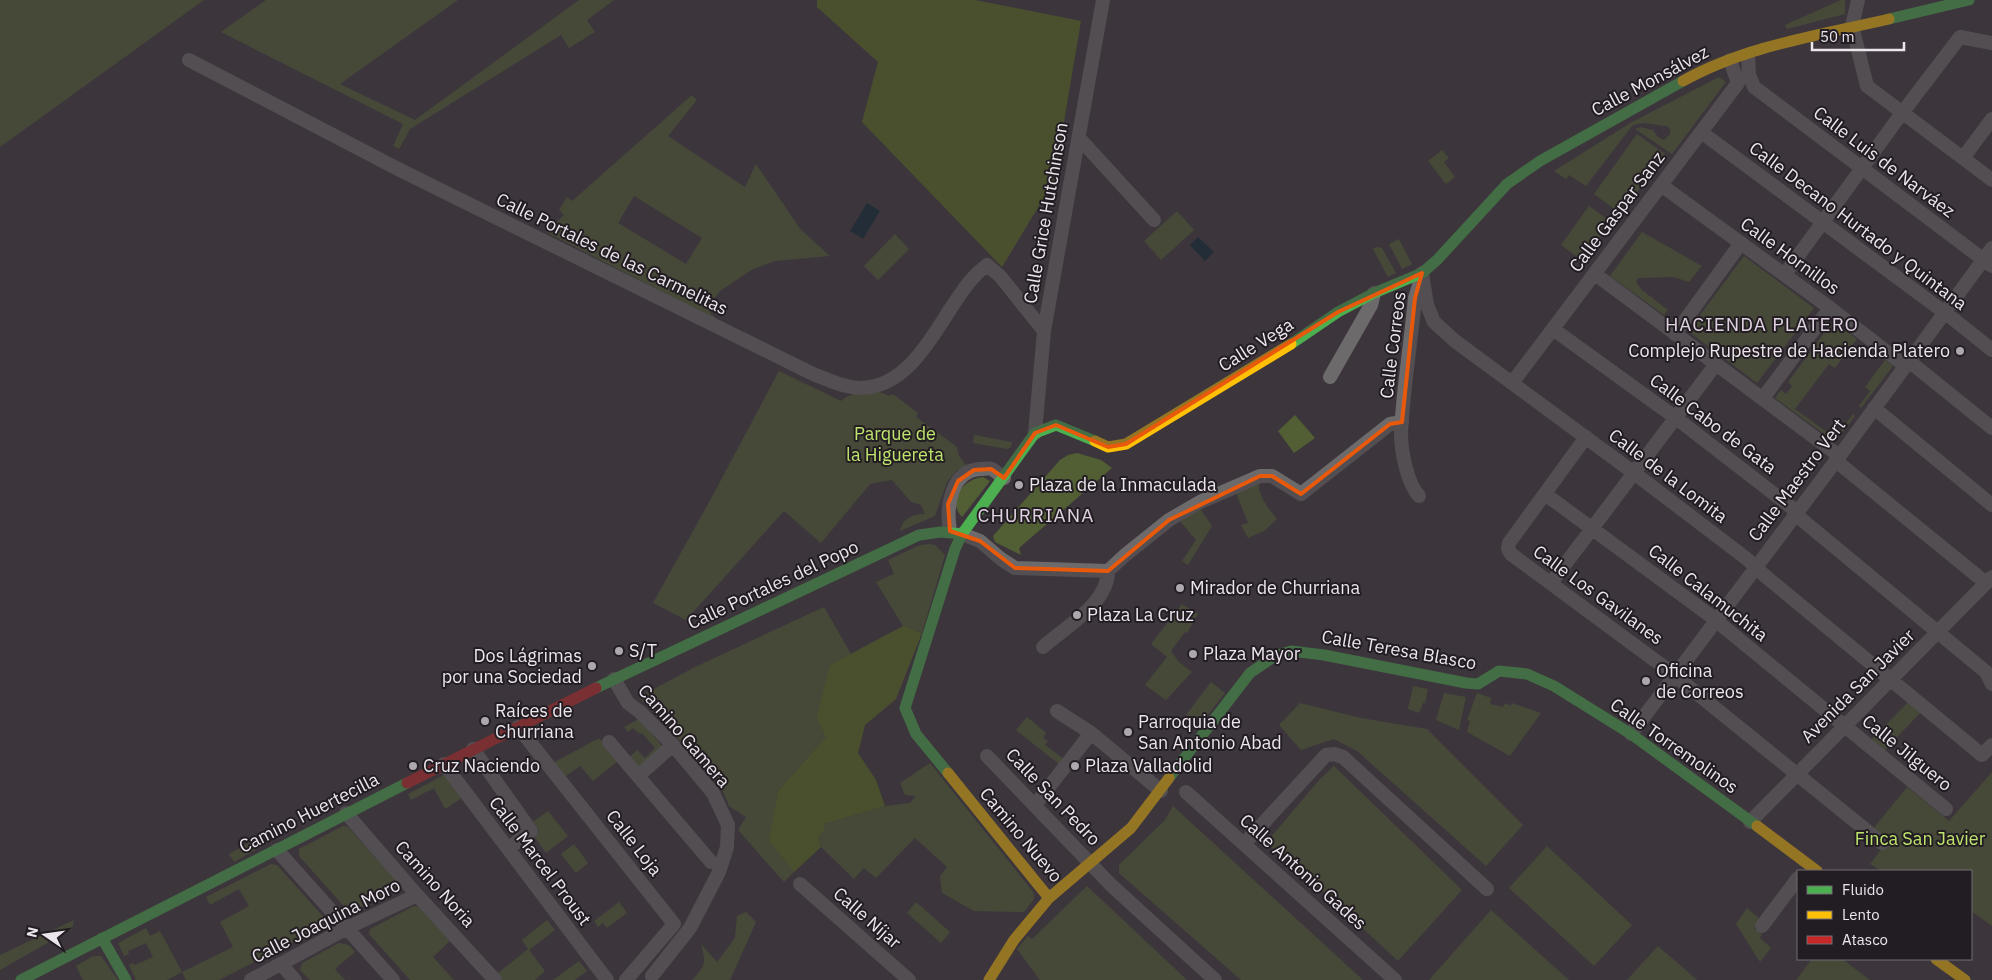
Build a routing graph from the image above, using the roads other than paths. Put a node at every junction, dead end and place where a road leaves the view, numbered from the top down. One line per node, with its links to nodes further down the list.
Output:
1 (1103, 0): 14 (street, Calle Grice Hutchinson)
2 (1858, 0): 4 (street)
3 (1969, 0): 4 (street, Calle Monsálvez)
4 (1852, 26): 6 (street, Calle Monsálvez); 11 (street)
5 (1992, 43): 11 (street)
6 (1748, 55): 8 (street, Calle Monsálvez); 10 (street)
7 (189, 60): 31 (street, Calle Portales de las Carmelitas)
8 (1730, 60): 9 (street); 24 (street, Calle Monsálvez)
9 (1738, 83): 10 (street, Calle Luis de Narváez); 13 (street, Calle Gaspar Sanz)
10 (1754, 86): 16 (street, Calle Luis de Narváez)
11 (1902, 113): 15 (street); 16 (street)
12 (1992, 119): 15 (street)
13 (1701, 132): 18 (street, Calle Gaspar Sanz); 20 (street, Calle Decano Hurtado y Quintana)
14 (1079, 138): 19 (street); 31 (street, Calle Grice Hutchinson)
15 (1963, 158): 17 (street)
16 (1862, 168): 20 (street); 23 (street, Calle Luis de Narváez)
17 (1992, 180)
18 (1661, 185): 21 (street, Calle Hornillos); 25 (street, Calle Gaspar Sanz)
19 (1154, 220)
20 (1823, 222): 26 (street); 29 (street, Calle Decano Hurtado y Quintana)
21 (1741, 243): 26 (street, Calle Hornillos); 32 (street)
22 (1992, 248): 23 (street, Calle Maestro Vert)
23 (1988, 263): 29 (street, Calle Maestro Vert)
24 (1422, 273): 27 (street, Calle Vega); 37 (street, Calle de la Lomita); 41 (street, Calle Correos)
25 (1595, 274): 30 (street, Calle Gaspar Sanz); 32 (street)
26 (1785, 274): 28 (street, Calle Hornillos)
27 (1374, 293): 36 (street); 43 (street, Calle Vega)
28 (1830, 308): 35 (street, Calle Hornillos); 38 (street)
29 (1944, 313): 33 (street, Calle Decano Hurtado y Quintana); 35 (street, Calle Maestro Vert)
30 (1553, 329): 37 (street, Calle Gaspar Sanz); 40 (street, Calle Cabo de Gata)
31 (1044, 331): 43 (street, Calle Grice Hutchinson)
32 (1675, 334): 34 (street)
33 (1992, 350)
34 (1716, 364): 38 (street); 40 (street)
35 (1907, 364): 39 (street, Calle Maestro Vert); 42 (street, Calle Hornillos)
36 (1330, 377)
37 (1512, 383): 44 (street, Calle de la Lomita)
38 (1763, 398): 45 (street)
39 (1874, 408): 45 (street, Calle Maestro Vert); 50 (street)
40 (1676, 418): 46 (street); 51 (street, Calle Cabo de Gata)
41 (1402, 422): 48 (street, Calle Correos); 55 (street)
42 (1992, 428)
43 (1035, 433): 47 (street)
44 (1586, 437): 46 (street, Calle de la Lomita); 49 (street, Calle Los Gavilanes)
45 (1838, 458): 51 (street, Calle Maestro Vert); 56 (street)
46 (1634, 473): 52 (street); 54 (street, Calle de la Lomita)
47 (1004, 478): 53 (street); 53 (street)
48 (1417, 493)
49 (1545, 494): 52 (street, Calle Calamuchita); 57 (street, Calle Los Gavilanes)
50 (1992, 505)
51 (1796, 513): 54 (street, Calle Maestro Vert); 59 (street, Calle Cabo de Gata)
52 (1593, 528): 57 (street); 58 (street, Calle Calamuchita)
53 (956, 533): 55 (street); 65 (street, Calle Portales del Popo); 97 (street, Camino Nuevo)
54 (1756, 567): 58 (street, Calle Maestro Vert); 66 (street, Calle de la Lomita)
55 (1108, 571): 60 (street)
56 (1989, 580): 59 (street, Avenida San Javier)
57 (1552, 583): 64 (street, Calle Los Gavilanes)
58 (1716, 621): 64 (street, Calle Maestro Vert); 69 (street, Calle Calamuchita)
59 (1939, 632): 63 (street, Calle Cabo de Gata); 66 (street, Avenida San Javier)
60 (1043, 647)
61 (1291, 651): 62 (street, Calle Teresa Blasco); 80 (street, Camino Nuevo)
62 (1499, 671): 71 (street, Calle Torremolinos)
63 (1990, 674)
64 (1674, 676): 71 (street, Calle Maestro Vert); 78 (street, Calle Los Gavilanes)
65 (614, 679): 68 (street, Camino Huertecilla); 73 (street, Camino Gamera)
66 (1891, 679): 69 (street, Avenida San Javier); 75 (street, Calle de la Lomita)
67 (1057, 711): 70 (street)
68 (518, 727): 74 (street, Camino Huertecilla); 112 (street, Calle Loja)
69 (1844, 727): 78 (street, Avenida San Javier); 83 (street, Calle Jilguero)
70 (1091, 733): 80 (street); 82 (street)
71 (1631, 734): 85 (street, Calle Torremolinos)
72 (609, 742): 79 (street)
73 (673, 746): 79 (street); 103 (street, Camino Gamera)
74 (473, 749): 77 (street, Camino Huertecilla); 88 (street)
75 (1987, 750)
76 (987, 756): 82 (street, Calle San Pedro)
77 (444, 764): 84 (street, Camino Huertecilla); 88 (street, Calle Marcel Proust)
78 (1797, 774): 85 (street, Avenida San Javier); 86 (street, Calle Los Gavilanes)
79 (638, 776): 90 (street)
80 (1161, 791): 91 (street, Camino Nuevo)
81 (1186, 792): 87 (street, Calle Antonio Gades)
82 (1036, 805): 91 (street, Calle San Pedro)
83 (1946, 809)
84 (346, 813): 89 (street, Camino Huertecilla); 96 (street, Camino Noria)
85 (1750, 822): 92 (street, Calle Torremolinos)
86 (1882, 843)
87 (1244, 844): 95 (street); 116 (street, Calle Antonio Gades)
88 (508, 849): 111 (street, Calle Marcel Proust)
89 (277, 850): 99 (street); 100 (street, Camino Huertecilla)
90 (711, 862)
91 (1091, 864): 97 (street, Camino Nuevo); 115 (street, Calle San Pedro)
92 (1810, 869)
93 (1797, 879): 98 (street)
94 (800, 884): 113 (street, Calle Níjar)
95 (1487, 889)
96 (417, 895): 99 (street, Calle Joaquina Moro); 110 (street, Camino Noria)
97 (1049, 898): 114 (street)
98 (1762, 926)
99 (347, 928): 102 (street, Calle Joaquina Moro); 109 (street)
100 (102, 938): 105 (street, Camino Huertecilla); 106 (street)
101 (1937, 960): 104 (street)
102 (281, 964): 107 (street, Calle Joaquina Moro); 108 (street)
103 (652, 976)
104 (1961, 979)
105 (21, 980)
106 (126, 980)
107 (251, 980)
108 (295, 980)
109 (394, 980)
110 (495, 980)
111 (607, 980)
112 (626, 980)
113 (909, 980)
114 (989, 980)
115 (1215, 980)
116 (1395, 980)

